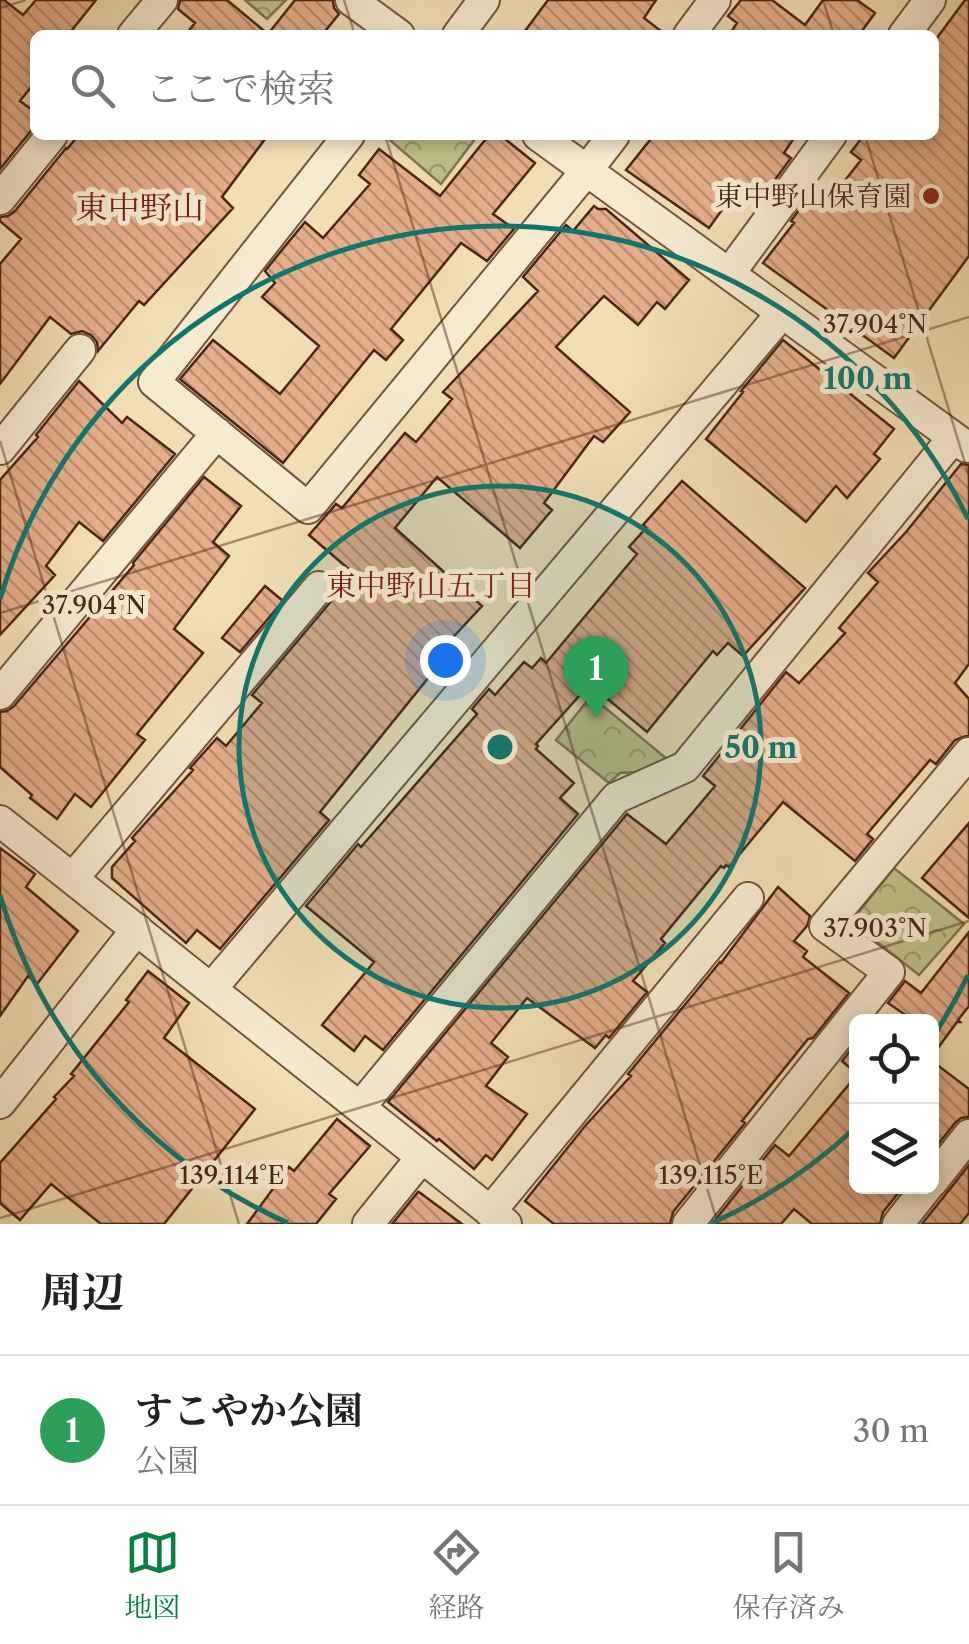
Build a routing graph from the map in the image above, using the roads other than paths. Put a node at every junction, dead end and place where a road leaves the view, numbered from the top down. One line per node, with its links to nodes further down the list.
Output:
1 (162, 0): 6 (street)
2 (350, 0): 7 (street)
3 (484, 0): 8 (street)
4 (715, 0): 9 (street)
5 (930, 0): 10 (street)
6 (138, 30)
7 (392, 30)
8 (462, 30)
9 (693, 30)
10 (908, 30)
11 (48, 140): 17 (street)
12 (345, 140): 21 (street)
13 (545, 140): 16 (street)
14 (610, 140): 16 (street)
15 (827, 140): 18 (street)
16 (587, 170): 18 (street); 21 (street)
17 (0, 200)
18 (730, 274): 19 (street)
19 (782, 313): 22 (street); 31 (street)
20 (80, 350): 23 (street)
21 (218, 433): 25 (street)
22 (961, 443): 33 (street)
23 (0, 449)
24 (319, 587): 28 (street)
25 (0, 694)
26 (969, 752): 40 (street)
27 (0, 820): 28 (street)
28 (73, 878): 30 (street)
29 (748, 898): 38 (street)
30 (137, 930): 31 (street); 32 (street)
31 (211, 988): 33 (street)
32 (0, 1103)
33 (360, 1107): 35 (street)
34 (969, 1134): 36 (street)
35 (422, 1157): 38 (street); 39 (street)
36 (939, 1172)
37 (922, 1194): 41 (street)
38 (501, 1221)
39 (368, 1224)
40 (688, 1224)
41 (898, 1224)

